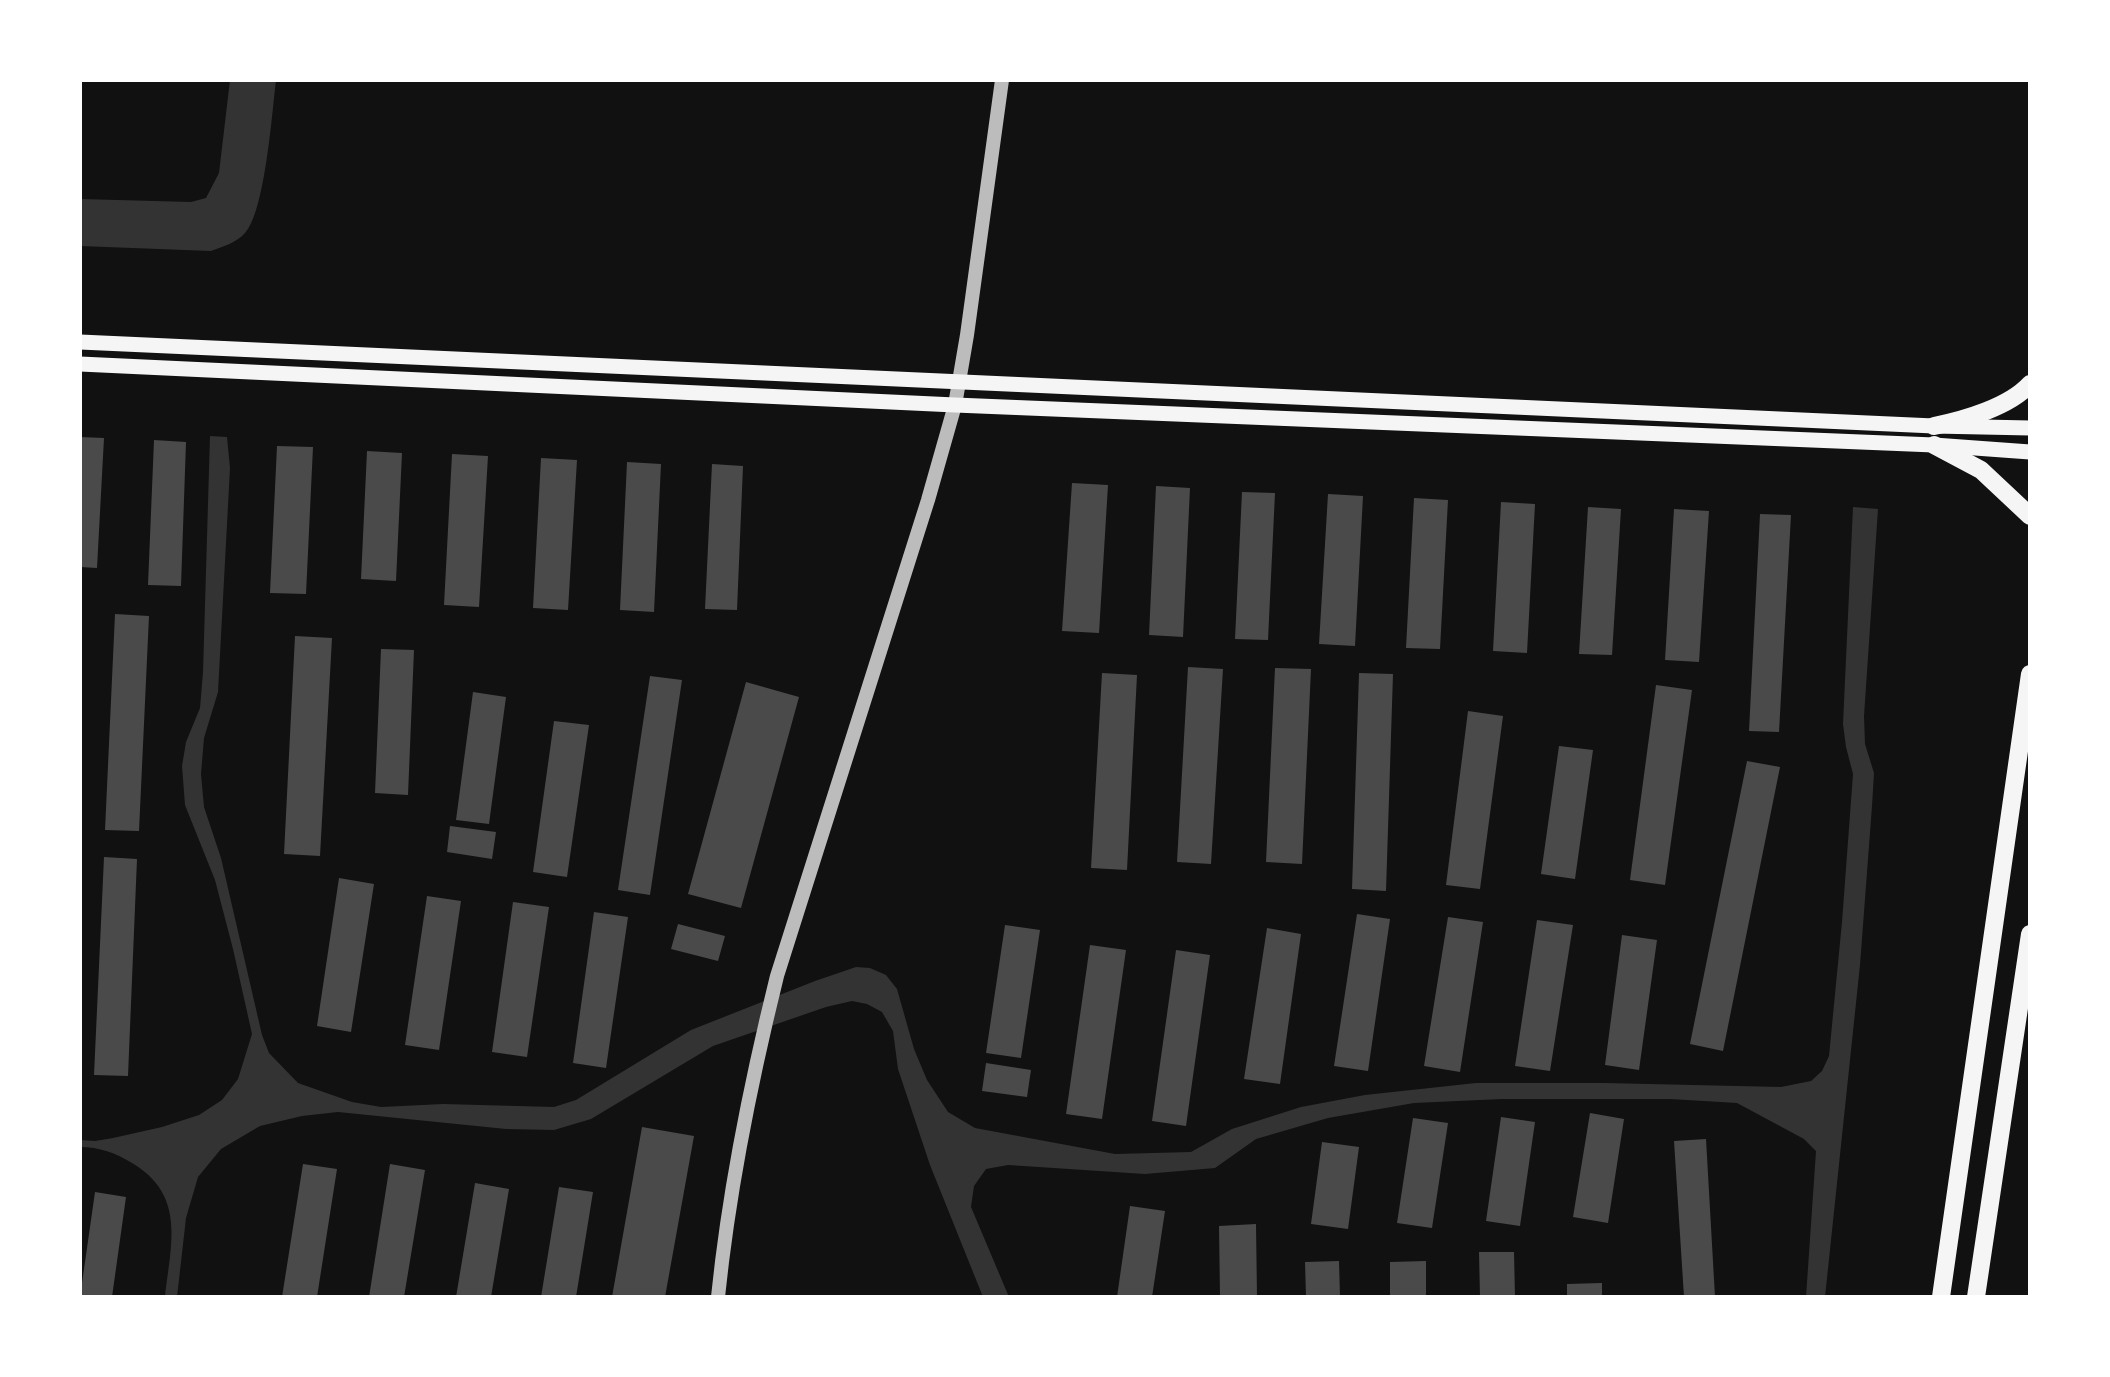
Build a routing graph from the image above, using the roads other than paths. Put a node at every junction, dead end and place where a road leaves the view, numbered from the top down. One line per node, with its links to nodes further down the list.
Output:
1 (1002, 80): 4 (street)
2 (80, 342): 4 (main road)
3 (80, 364): 6 (main road)
4 (960, 382): 6 (street); 8 (main road)
5 (2030, 384): 8 (main road)
6 (955, 405): 8 (main road); 13 (street)
7 (2030, 428): 8 (main road)
8 (1934, 435): 9 (main road); 10 (main road)
9 (2030, 452)
10 (2030, 516)
11 (2030, 674): 14 (main road)
12 (2030, 934): 15 (main road)
13 (718, 1297)
14 (1941, 1297)
15 (1976, 1297)

